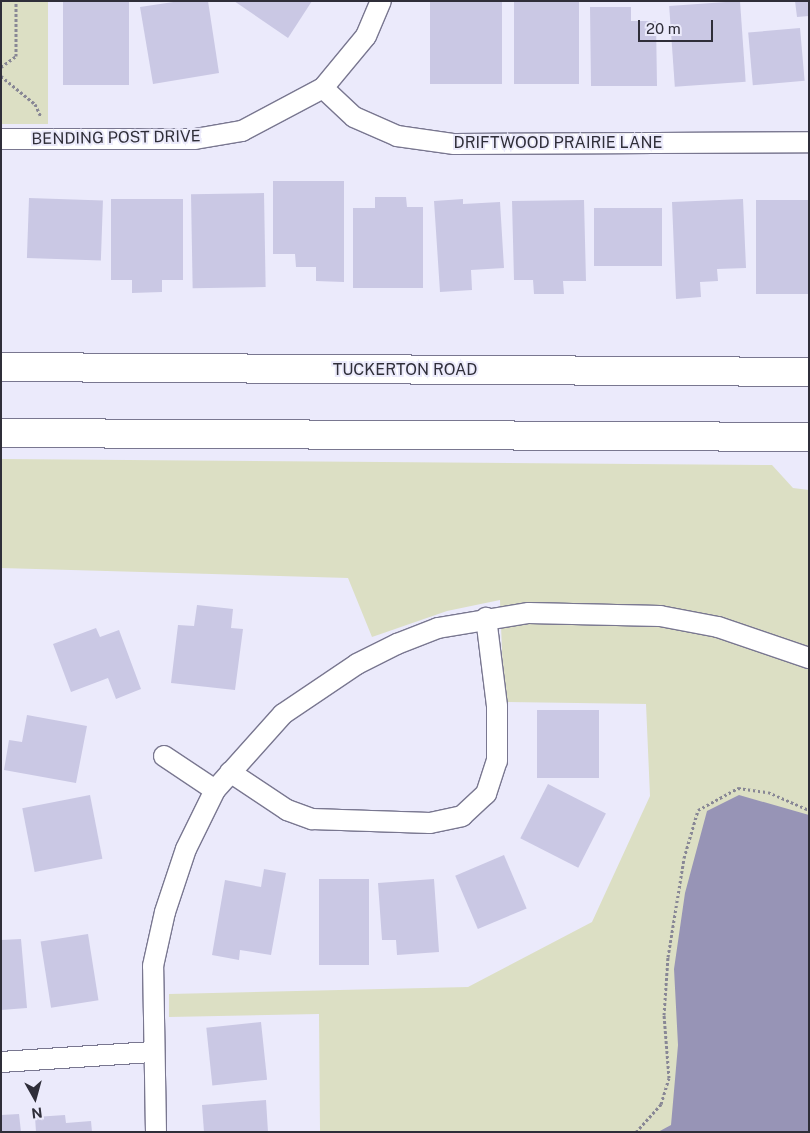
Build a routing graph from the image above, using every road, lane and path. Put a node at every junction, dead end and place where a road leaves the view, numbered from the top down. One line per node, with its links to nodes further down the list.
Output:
1 (16, 1): 3 (path)
2 (381, 1): 5 (street, BENDING POST DRIVE)
3 (1, 67)
4 (1, 76): 7 (path)
5 (323, 88): 7 (street, BENDING POST DRIVE); 8 (street, DRIFTWOOD PRAIRIE LANE)
6 (1, 140): 7 (street, BENDING POST DRIVE)
7 (42, 140)
8 (809, 142)
9 (1, 367): 10 (main road, TUCKERTON ROAD)
10 (809, 372)
11 (1, 433): 12 (main road)
12 (809, 438)
13 (486, 618): 14 (street); 16 (street); 16 (street)
14 (809, 658)
15 (164, 756): 17 (street)
16 (230, 772): 17 (street)
17 (215, 790): 19 (street)
18 (809, 810): 22 (path)
19 (153, 1052): 20 (street); 21 (street)
20 (1, 1062)
21 (156, 1132)
22 (636, 1132)

